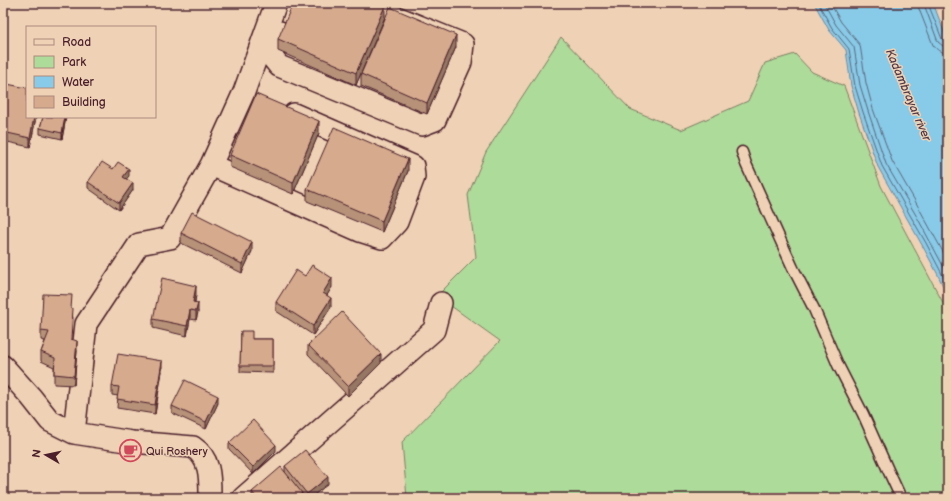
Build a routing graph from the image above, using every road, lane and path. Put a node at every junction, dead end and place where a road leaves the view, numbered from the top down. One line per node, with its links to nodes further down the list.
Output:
1 (276, 3): 4 (street)
2 (291, 3): 3 (street)
3 (362, 3)
4 (244, 92): 6 (street); 6 (street)
5 (742, 152): 12 (lane)
6 (212, 165): 9 (street)
7 (441, 303): 11 (street)
8 (3, 366): 9 (street)
9 (74, 433): 10 (street)
10 (210, 498)
11 (243, 498)
12 (901, 498)

